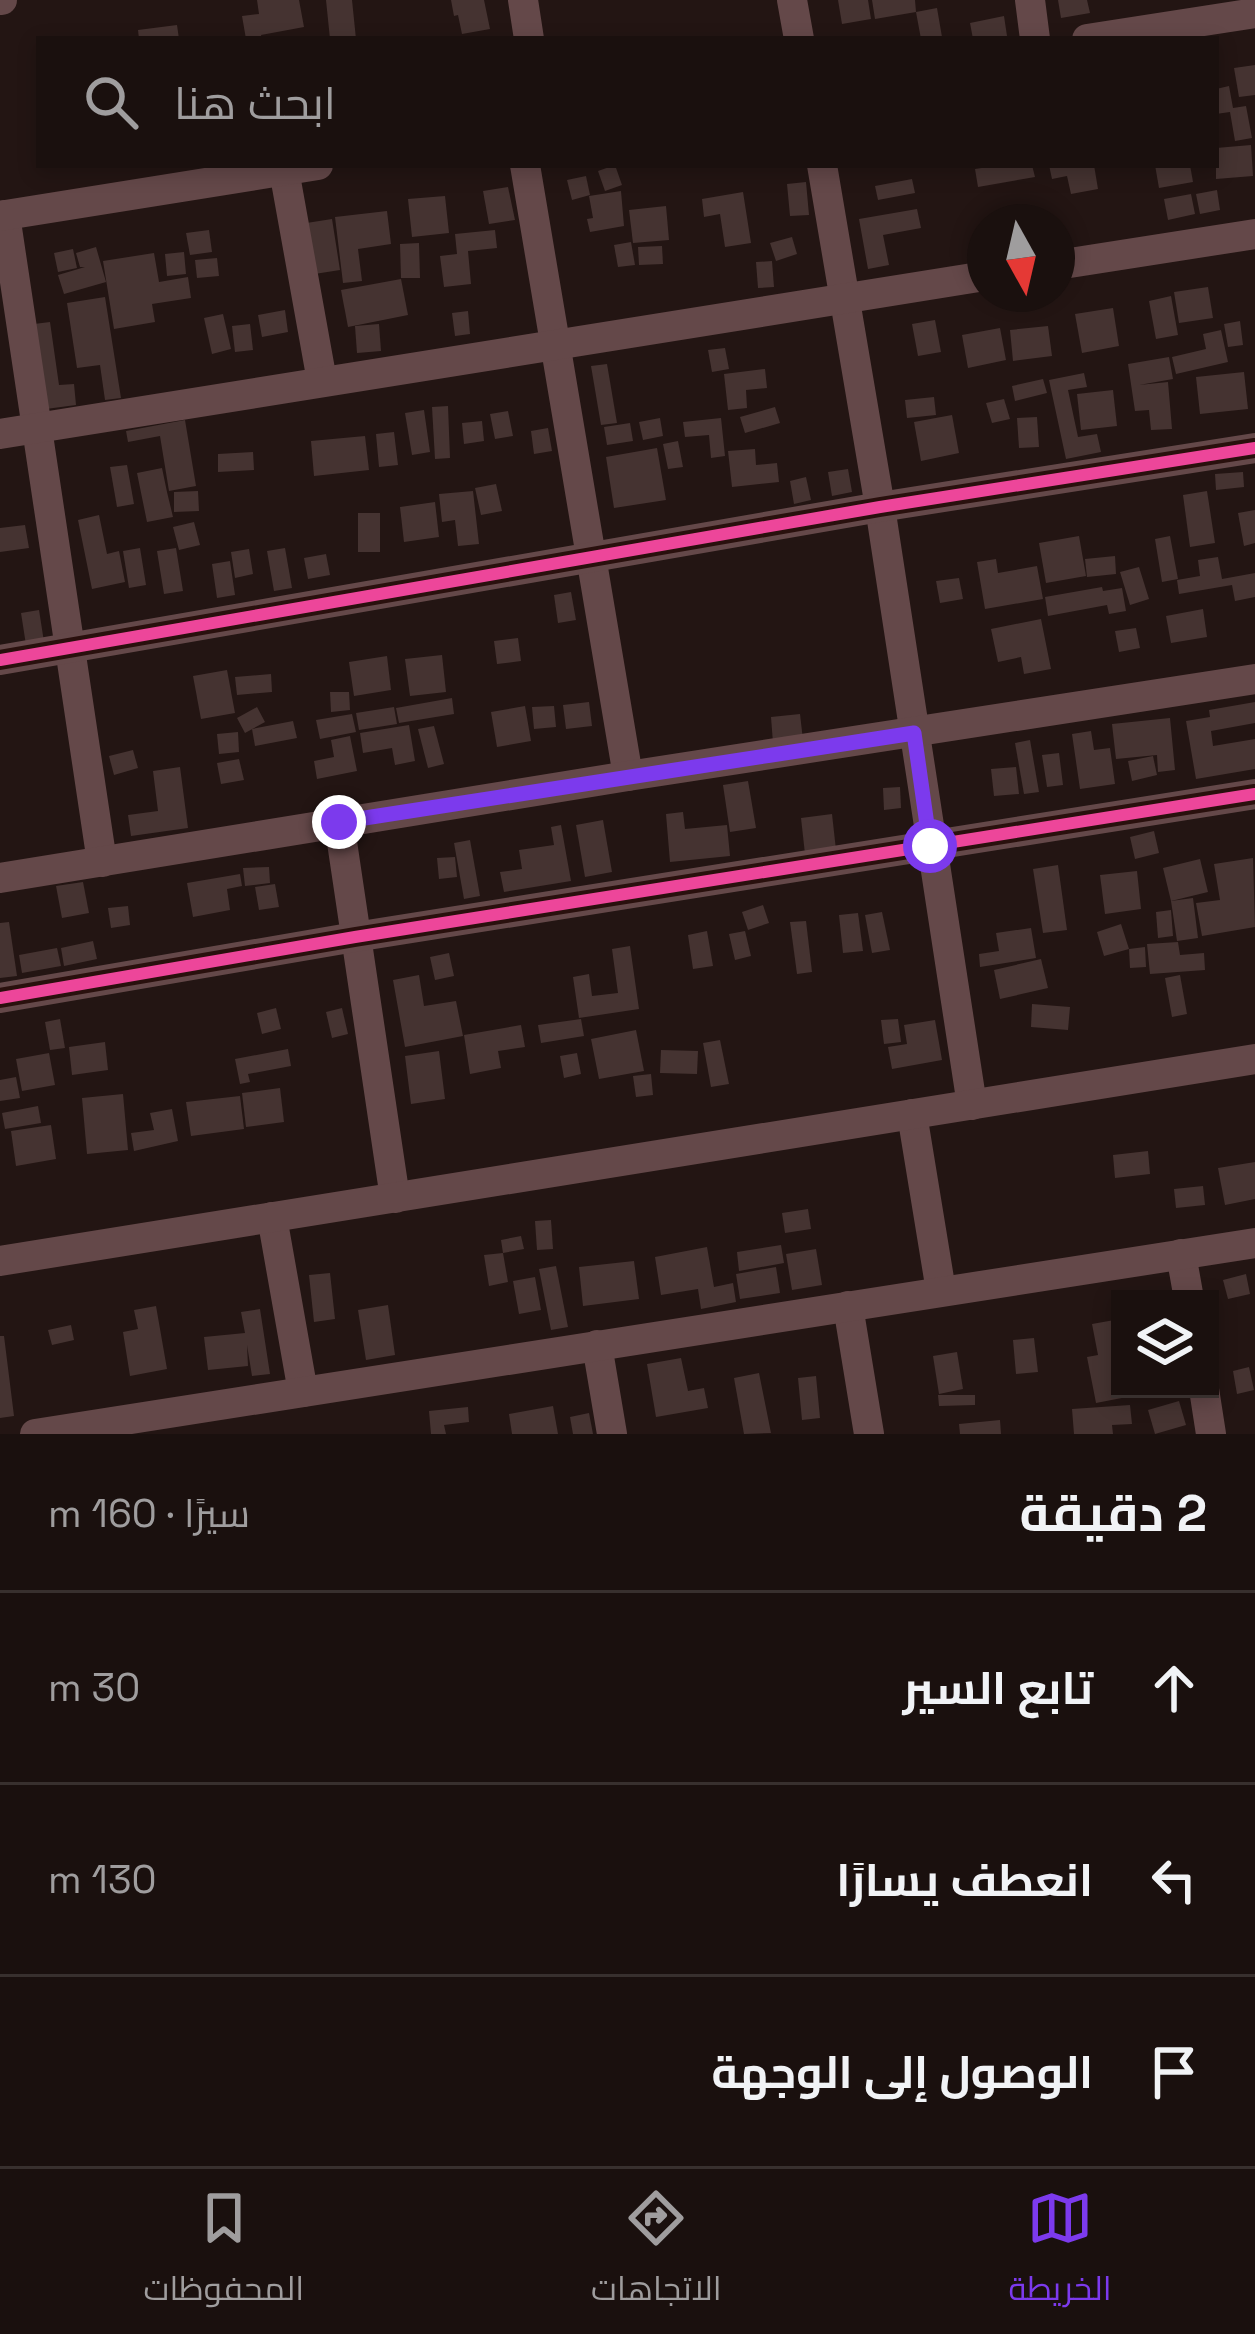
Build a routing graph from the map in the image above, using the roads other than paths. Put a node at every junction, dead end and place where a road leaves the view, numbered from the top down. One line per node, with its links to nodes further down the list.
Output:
1 (523, 0): 5 (street)
2 (792, 0): 6 (street)
3 (1030, 0): 7 (street)
4 (1255, 13): 8 (street)
5 (529, 36)
6 (798, 36)
7 (1035, 36)
8 (1106, 36)
9 (298, 168): 12 (street)
10 (526, 168): 18 (street)
11 (823, 168): 17 (street)
12 (284, 170): 13 (street); 19 (street)
13 (3, 216): 20 (street)
14 (1255, 234): 15 (street)
15 (1075, 262)
16 (967, 279): 17 (street)
17 (845, 298): 18 (street); 23 (street)
18 (557, 344): 19 (street); 24 (street)
19 (322, 381): 20 (street)
20 (35, 428): 21 (street); 25 (street)
21 (0, 434)
22 (1255, 448): 23 (street)
23 (880, 507): 24 (street); 28 (street)
24 (592, 556): 25 (street); 29 (street)
25 (69, 648): 26 (street); 33 (street)
26 (0, 660)
27 (1255, 680): 28 (street)
28 (914, 733): 29 (street); 32 (street)
29 (628, 776): 31 (street)
30 (1255, 794): 32 (street)
31 (339, 822): 33 (street); 35 (street)
32 (930, 846): 35 (street); 38 (street)
33 (102, 862): 34 (street)
34 (0, 878)
35 (355, 937): 36 (street); 40 (street)
36 (0, 998)
37 (1255, 1059): 38 (street)
38 (972, 1105): 39 (street)
39 (912, 1114): 40 (street); 46 (street)
40 (395, 1198): 41 (street)
41 (272, 1217): 44 (street); 49 (street)
42 (1255, 1243): 43 (street)
43 (1181, 1254): 45 (street); 46 (street)
44 (0, 1262)
45 (1187, 1290)
46 (940, 1291): 47 (street)
47 (848, 1306): 48 (street); 53 (street)
48 (597, 1345): 49 (street); 52 (street)
49 (303, 1391): 51 (street)
50 (1205, 1398): 54 (street)
51 (35, 1434)
52 (612, 1434)
53 (869, 1434)
54 (1211, 1434)

